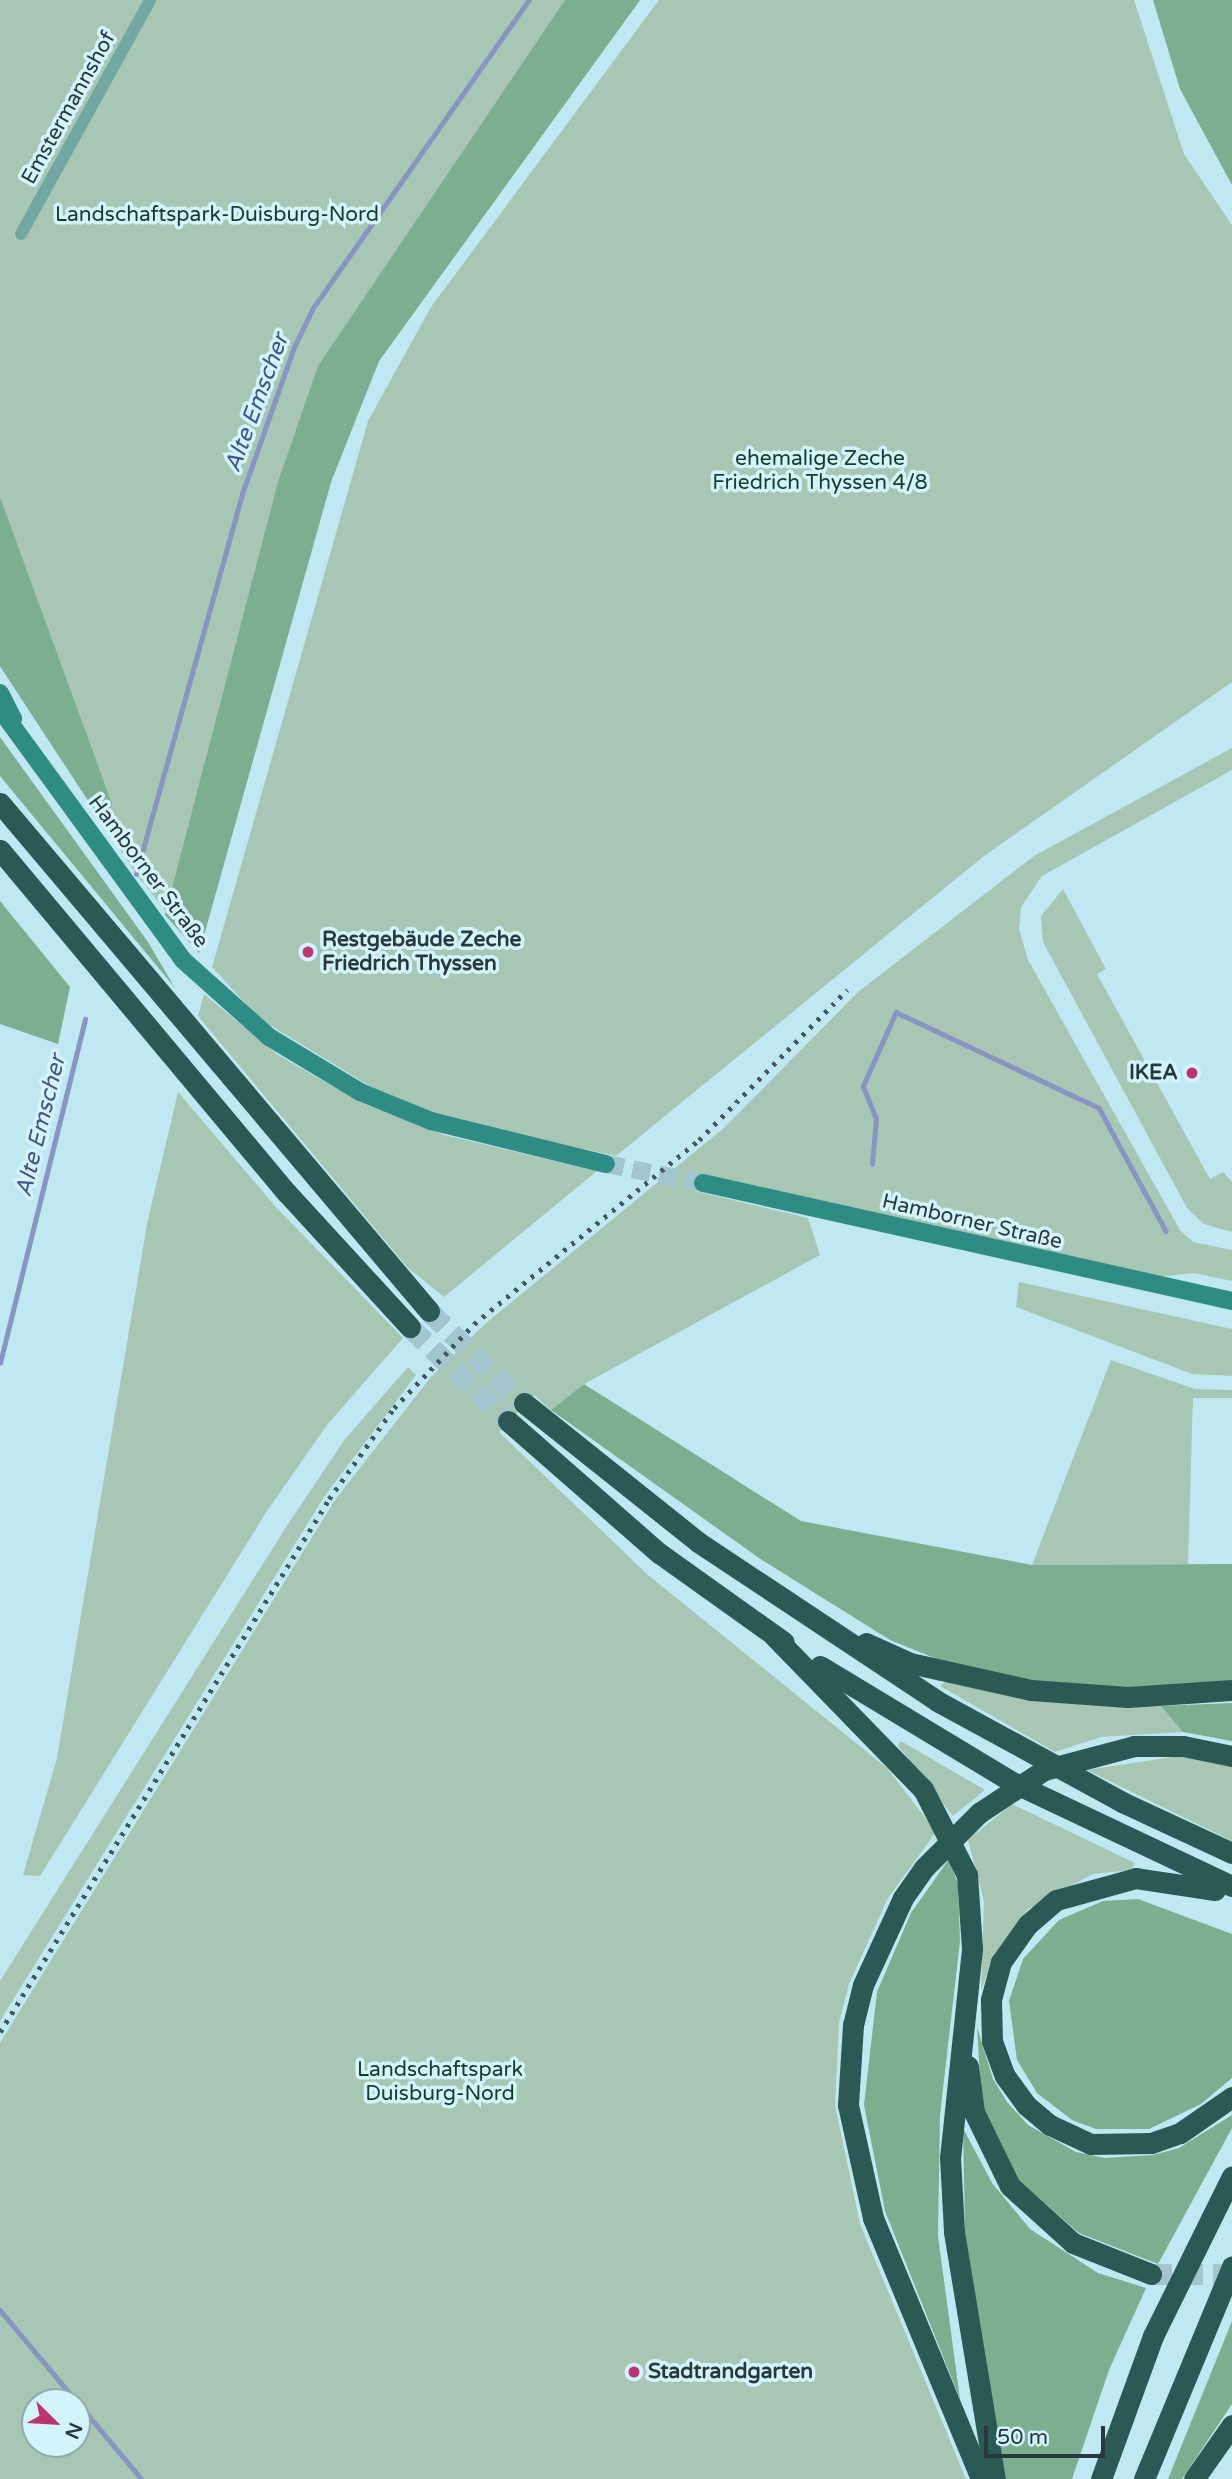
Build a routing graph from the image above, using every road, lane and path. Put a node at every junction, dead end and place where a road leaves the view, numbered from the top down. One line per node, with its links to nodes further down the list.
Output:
1 (150, 0): 2 (street, Emstermannshof)
2 (21, 234)
3 (0, 692): 5 (street, Hamborner Straße)
4 (0, 709): 5 (street, Hamborner Straße)
5 (18, 728): 8 (street, Hamborner Straße)
6 (0, 803): 11 (highway)
7 (0, 850): 12 (highway)
8 (606, 1164)
9 (703, 1183): 10 (street, Hamborner Straße)
10 (1232, 1301)
11 (429, 1311)
12 (410, 1327)
13 (524, 1403): 15 (highway)
14 (508, 1421): 16 (highway)
15 (794, 1610): 17 (highway); 19 (highway)
16 (774, 1635): 20 (highway); 22 (highway)
17 (1232, 1690)
18 (1232, 1756): 28 (highway, bridge)
19 (1232, 1853)
20 (1232, 1886)
21 (1232, 1895): 23 (highway)
22 (964, 2033): 26 (highway); 29 (highway)
23 (1232, 2096)
24 (1232, 2176): 30 (highway)
25 (1232, 2267): 31 (highway)
26 (1151, 2274)
27 (1232, 2425): 32 (highway)
28 (981, 2479)
29 (995, 2479)
30 (1101, 2479)
31 (1144, 2479)
32 (1194, 2479)

